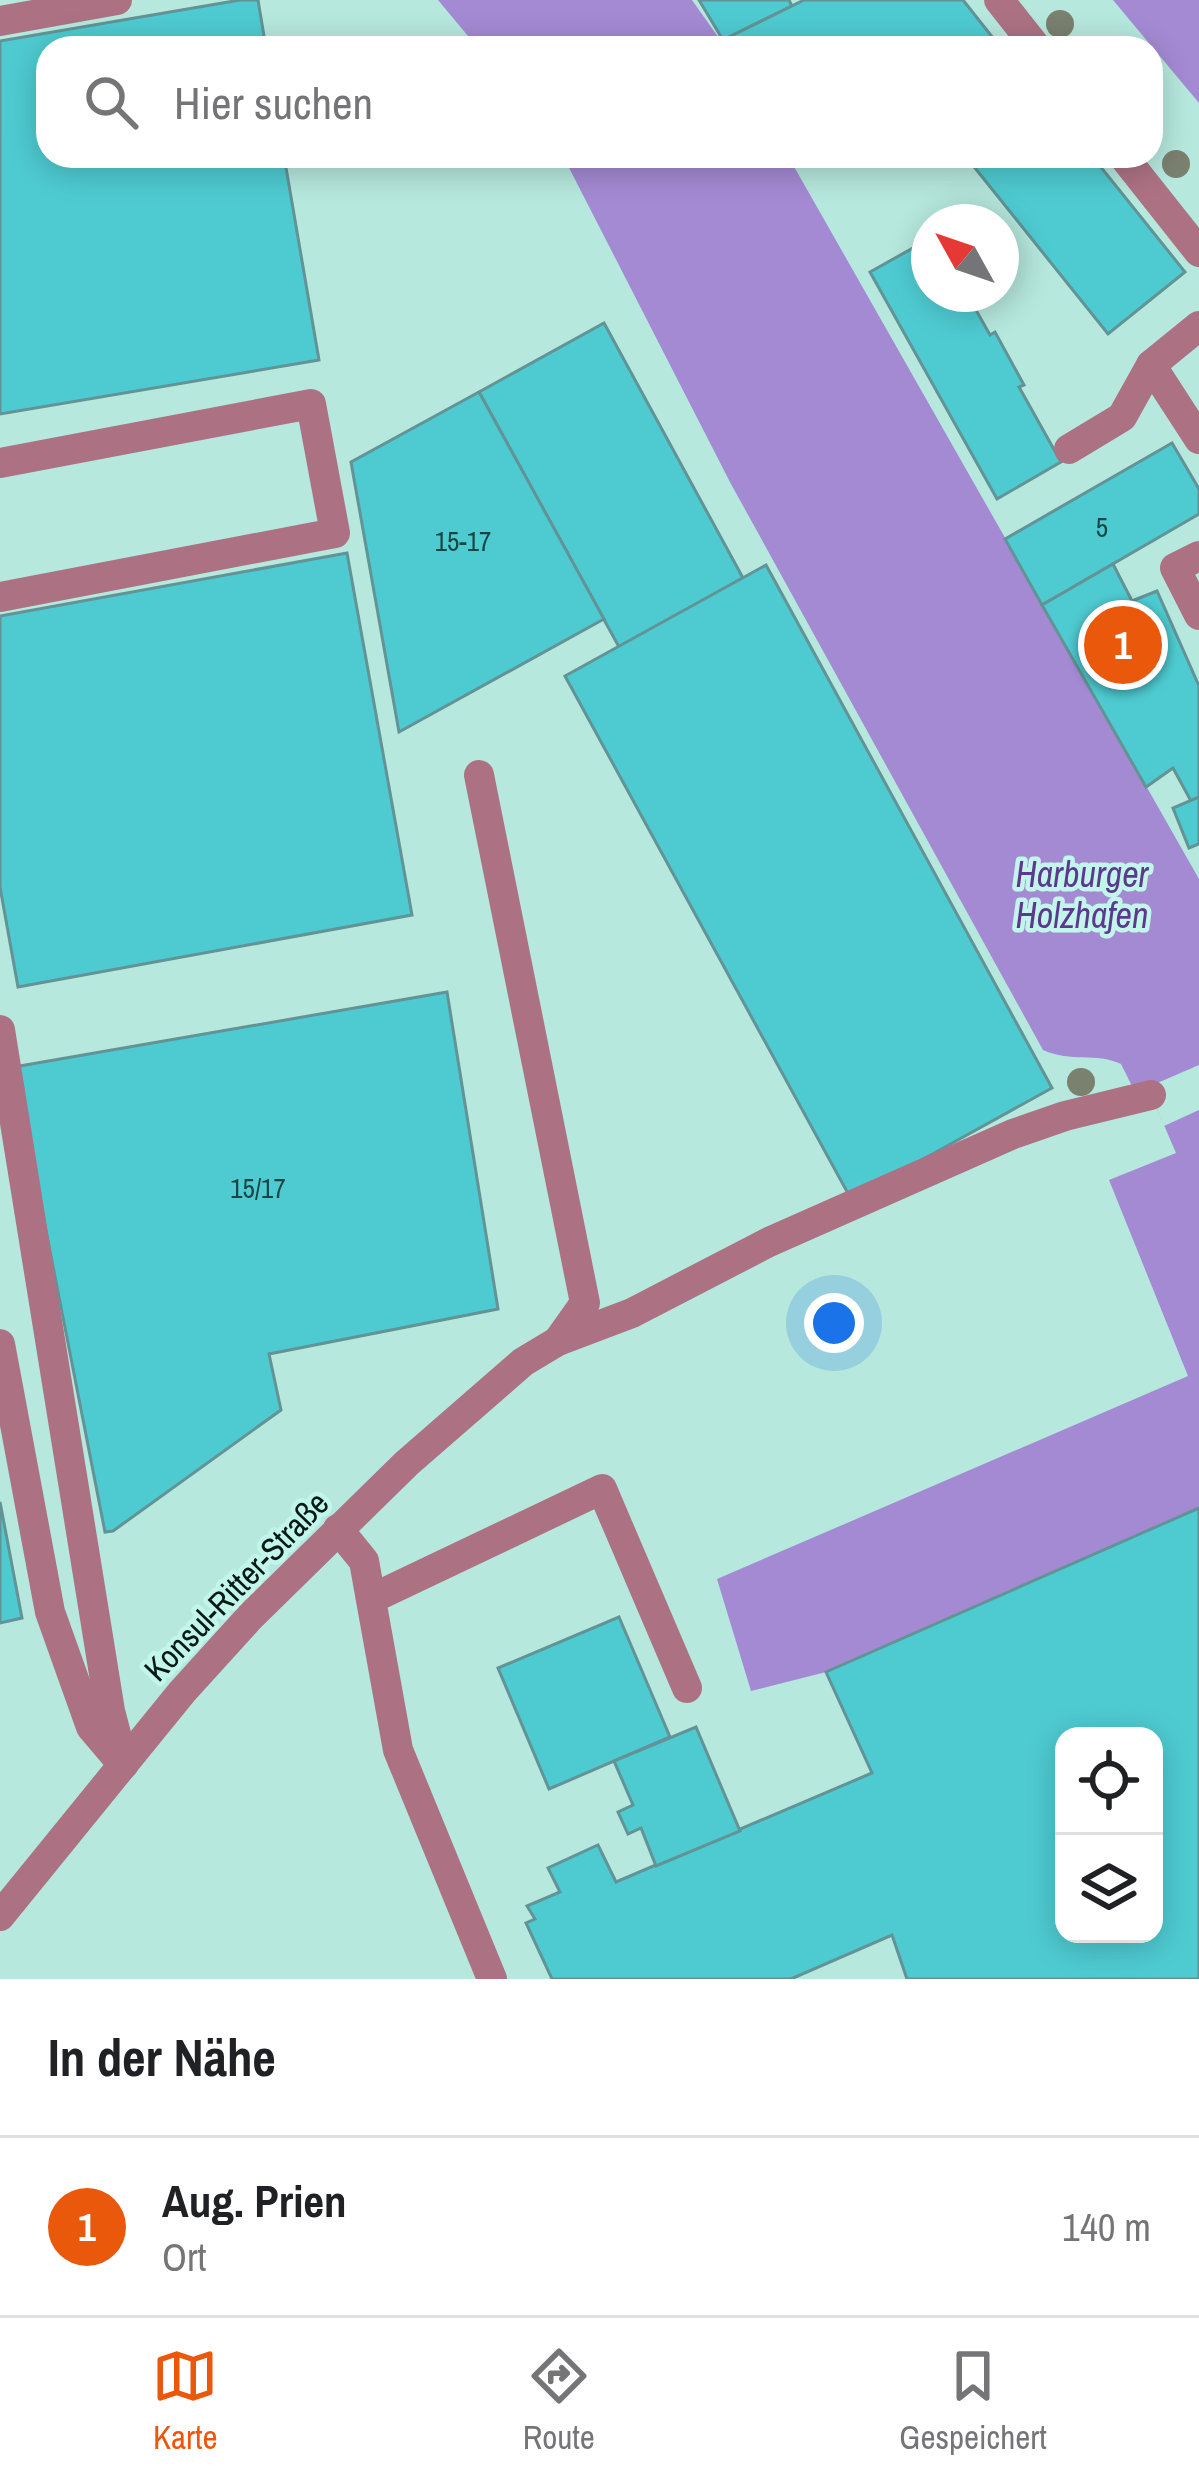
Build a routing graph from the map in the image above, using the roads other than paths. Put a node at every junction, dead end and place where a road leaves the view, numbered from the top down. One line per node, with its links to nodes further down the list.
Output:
1 (117, 0): 3 (street)
2 (999, 0): 4 (street)
3 (0, 21)
4 (1028, 36)
5 (1132, 168): 6 (street)
6 (1199, 252)
7 (1199, 326): 8 (street)
8 (1151, 365): 9 (street); 10 (street)
9 (1199, 439)
10 (1070, 449)
11 (0, 464): 13 (street)
12 (1199, 556): 14 (street)
13 (0, 597)
14 (1199, 615)
15 (479, 775): 18 (street)
16 (0, 1030): 23 (street)
17 (1151, 1095): 18 (street, Konsul-Ritter-Straße)
18 (558, 1341): 20 (street, Konsul-Ritter-Straße)
19 (0, 1344): 23 (street)
20 (338, 1529): 21 (street); 23 (street, Konsul-Ritter-Straße)
21 (371, 1599): 22 (street); 25 (street)
22 (687, 1688)
23 (124, 1764): 24 (street, Konsul-Ritter-Straße)
24 (0, 1916)
25 (492, 1979)

